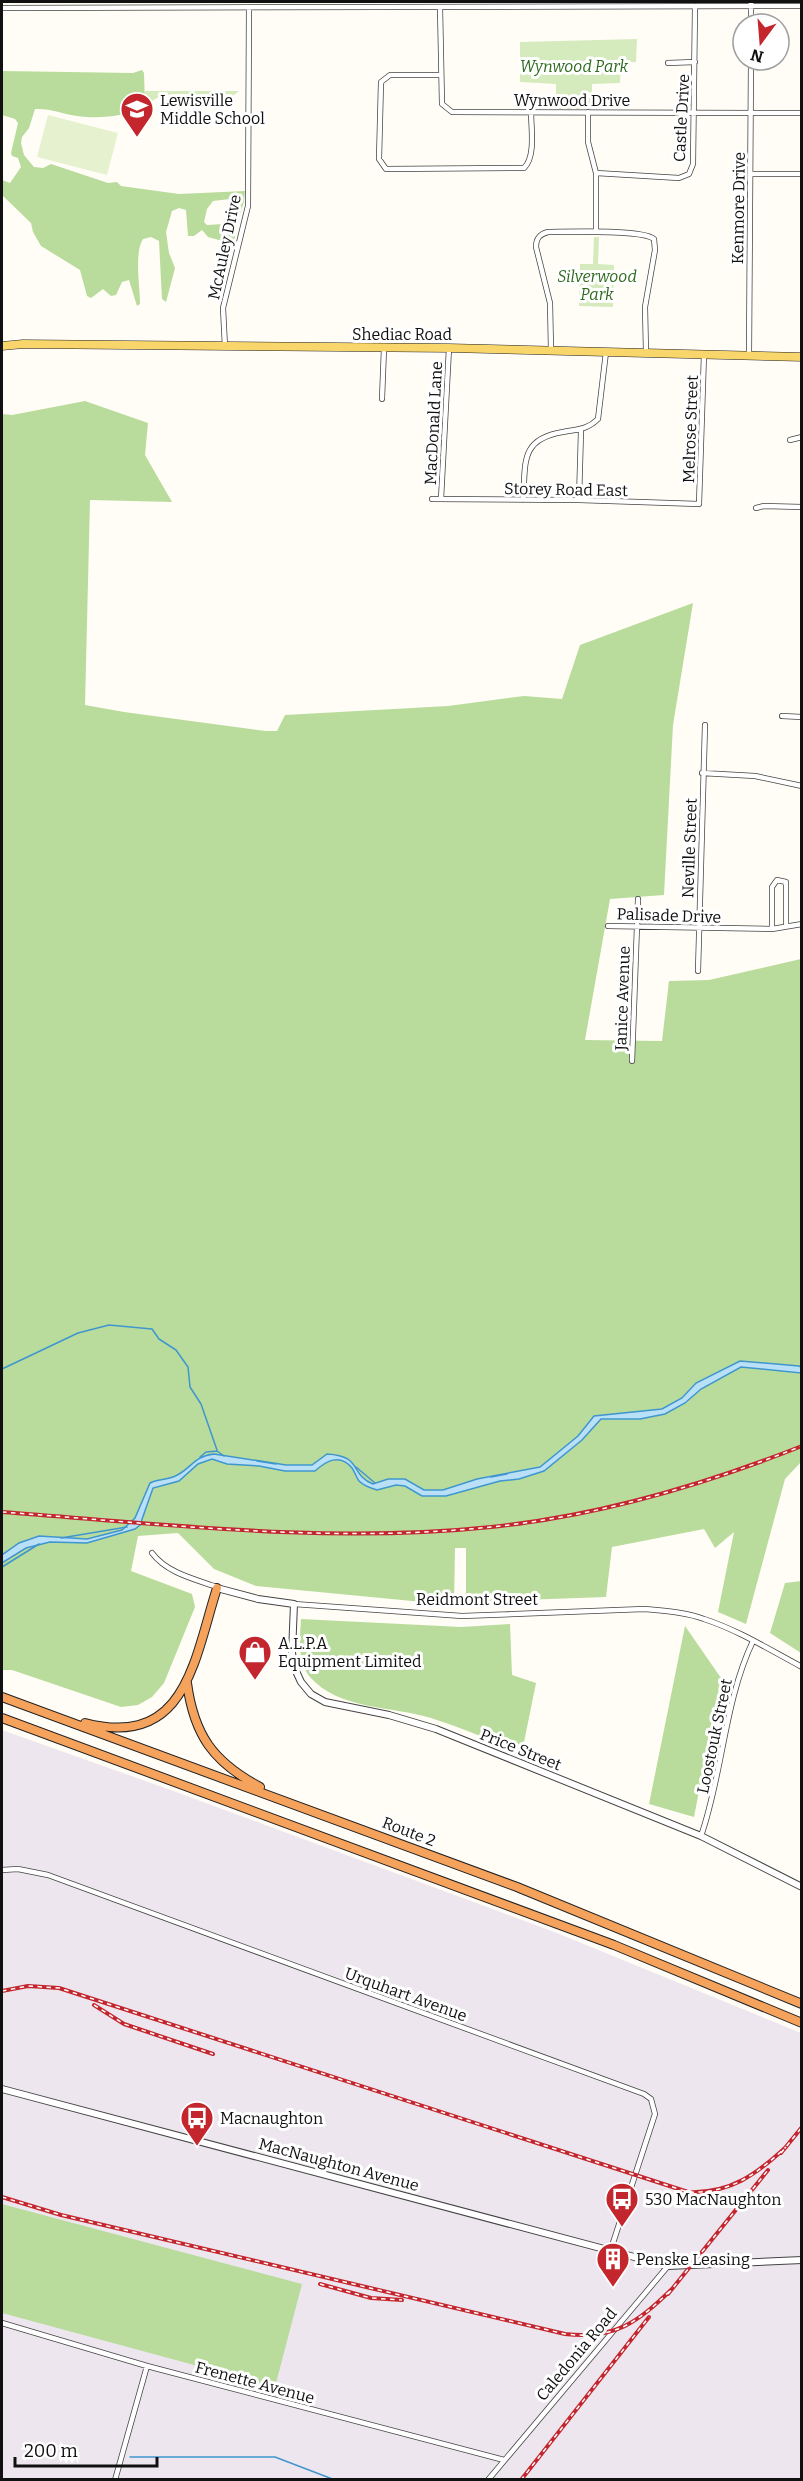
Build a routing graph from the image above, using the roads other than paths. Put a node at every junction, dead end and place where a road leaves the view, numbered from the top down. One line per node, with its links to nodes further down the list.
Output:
1 (751, 4): 2 (street); 3 (street)
2 (695, 6): 4 (street); 7 (street, Castle Drive)
3 (801, 6)
4 (440, 7): 6 (street); 10 (street, Wynwood Drive)
5 (2, 8): 6 (street)
6 (249, 8): 21 (street, McAuley Drive)
7 (695, 62): 8 (street); 14 (street, Castle Drive)
8 (668, 63)
9 (752, 72): 11 (street, Kenmore Drive)
10 (441, 75): 12 (street, Wynwood Drive); 12 (street)
11 (751, 111): 14 (street, Wynwood Drive); 15 (street, Wynwood Drive); 17 (street, Kenmore Drive)
12 (531, 112): 13 (street, Wynwood Drive)
13 (588, 112): 14 (street, Wynwood Drive); 16 (street)
14 (694, 112): 16 (street, Castle Drive)
15 (801, 112)
16 (596, 173): 19 (street)
17 (750, 174): 18 (street); 28 (street, Kenmore Drive)
18 (801, 174)
19 (596, 232): 24 (street); 26 (street)
20 (2, 344): 21 (main road, Shediac Road)
21 (225, 347): 22 (main road, Shediac Road)
22 (384, 348): 23 (main road, Shediac Road); 30 (street)
23 (449, 348): 24 (main road, Shediac Road); 35 (street, MacDonald Lane)
24 (551, 350): 25 (main road, Shediac Road)
25 (606, 352): 26 (main road, Shediac Road); 31 (street)
26 (646, 352): 27 (main road, Shediac Road)
27 (704, 354): 28 (main road, Shediac Road); 38 (street, Melrose Street)
28 (749, 356): 29 (main road, Shediac Road)
29 (801, 357)
30 (382, 399)
31 (581, 430): 36 (street); 37 (street)
32 (801, 437): 33 (street)
33 (790, 440)
34 (432, 499): 35 (street, Storey Road East)
35 (441, 499): 36 (street, Storey Road East)
36 (523, 500): 37 (street, Storey Road East)
37 (579, 500): 38 (street, Storey Road East)
38 (699, 504)
39 (801, 507): 40 (street)
40 (756, 508)
41 (782, 716): 42 (street)
42 (801, 717)
43 (705, 725): 44 (street, Neville Street)
44 (702, 773): 45 (street); 51 (street, Neville Street)
45 (801, 786)
46 (638, 899): 50 (street, Janice Avenue)
47 (801, 924): 49 (street, Palisade Drive)
48 (608, 926): 50 (street, Palisade Drive)
49 (786, 926): 52 (street, Palisade Drive); 52 (street)
50 (637, 927): 51 (street, Palisade Drive); 54 (street, Janice Avenue)
51 (698, 929): 52 (street, Palisade Drive); 53 (street, Neville Street)
52 (772, 929)
53 (698, 971)
54 (632, 1061)
55 (152, 1553): 56 (street, Reidmont Street)
56 (218, 1588): 57 (street, Reidmont Street); 60 (highway)
57 (294, 1604): 58 (street, Reidmont Street); 65 (street, Price Street)
58 (753, 1641): 59 (street, Reidmont Street); 65 (street, Loostouk Street)
59 (801, 1667)
60 (187, 1682): 62 (highway); 64 (highway)
61 (2, 1697): 62 (highway, Route 2)
62 (36, 1709): 64 (highway, Route 2)
63 (2, 1718): 69 (highway)
64 (303, 1807): 68 (highway, Route 2)
65 (701, 1836): 67 (street, Price Street)
66 (2, 1870): 71 (street, Urquhart Avenue)
67 (801, 1887)
68 (801, 2004)
69 (801, 2023)
70 (2, 2089): 71 (street, MacNaughton Avenue)
71 (611, 2250): 73 (street, MacNaughton Avenue)
72 (801, 2260): 73 (street)
73 (668, 2266): 76 (street, Caledonia Road)
74 (2, 2323): 75 (street, Frenette Avenue)
75 (147, 2366): 76 (street, Frenette Avenue); 77 (street)
76 (504, 2460): 78 (street, Caledonia Road)
77 (115, 2480)
78 (488, 2480)

